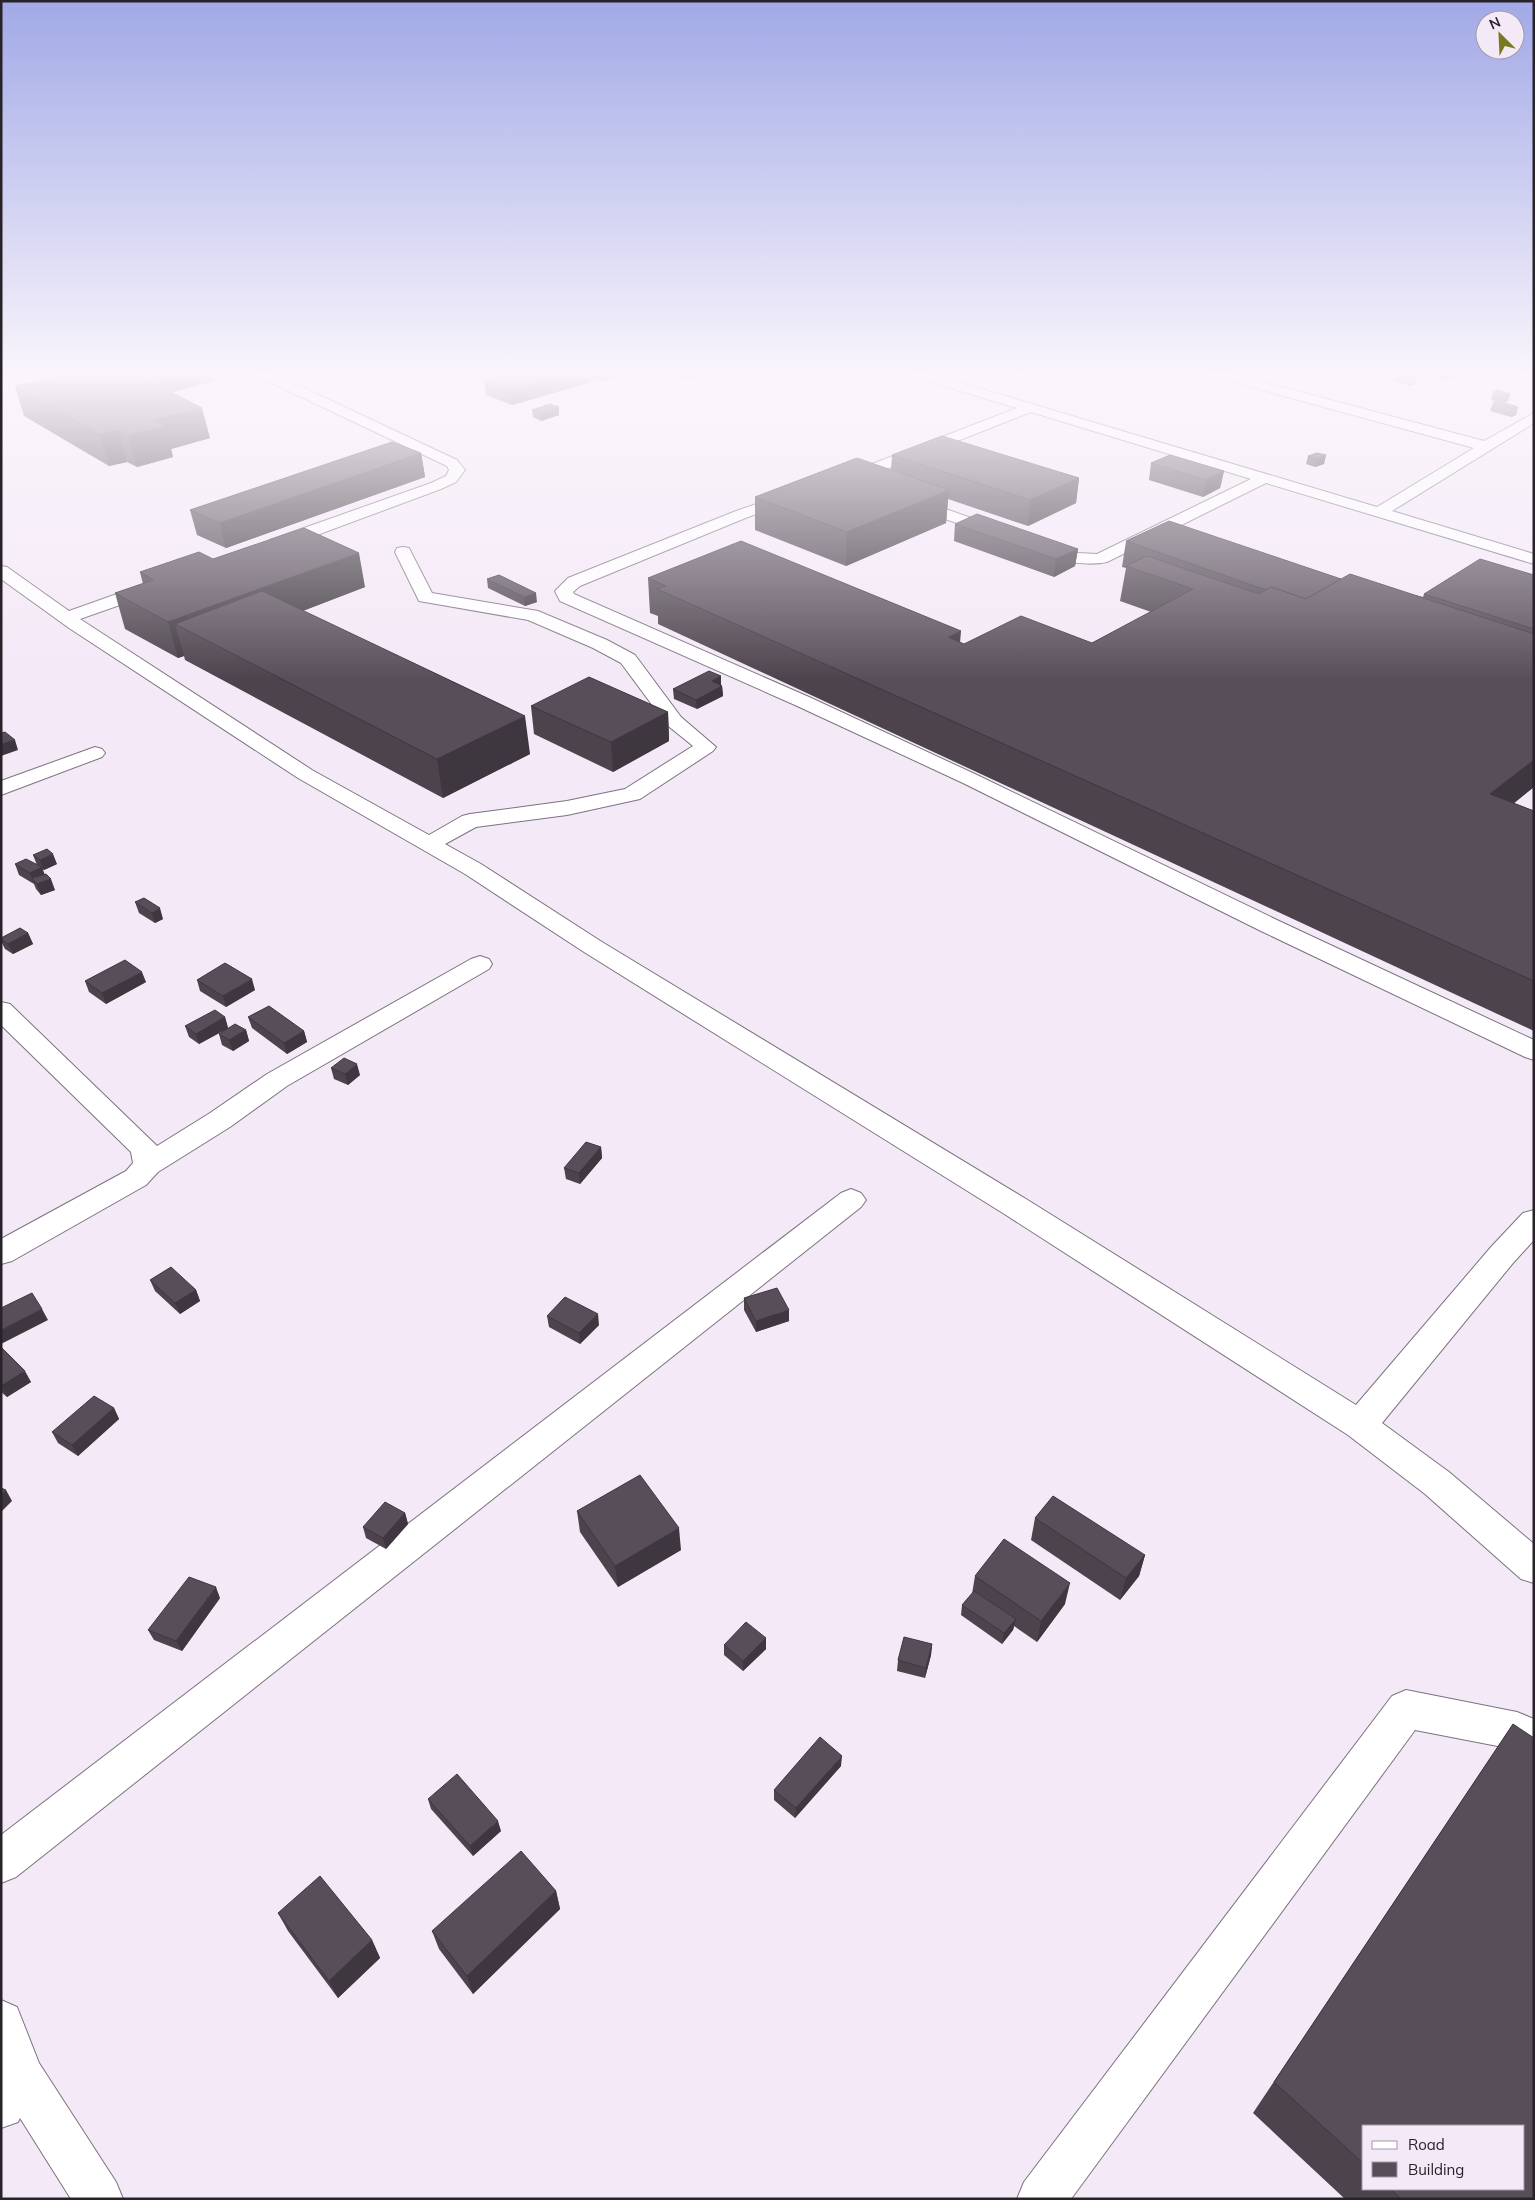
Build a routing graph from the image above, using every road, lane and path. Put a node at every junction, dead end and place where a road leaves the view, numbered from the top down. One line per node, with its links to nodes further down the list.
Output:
1 (860, 474): 8 (street)
2 (454, 475): 12 (street)
3 (858, 475): 7 (street)
4 (1254, 475): 6 (street)
5 (1439, 475): 11 (street)
6 (1265, 478): 10 (street); 11 (street)
7 (838, 482)
8 (881, 491)
9 (807, 492): 23 (street)
10 (900, 498)
11 (1379, 512): 14 (street)
12 (261, 549)
13 (403, 552): 20 (street)
14 (1534, 559)
15 (1, 571): 17 (street)
16 (169, 582): 17 (street)
17 (67, 618): 20 (street)
18 (95, 753): 19 (street)
19 (1, 789)
20 (428, 844): 28 (street)
21 (480, 964): 24 (street)
22 (1, 1010): 24 (street)
23 (1534, 1051)
24 (148, 1165): 27 (street)
25 (851, 1200): 31 (street)
26 (1534, 1221): 28 (street)
27 (1, 1253)
28 (1360, 1425): 29 (street)
29 (1534, 1567)
30 (1534, 1744): 35 (street)
31 (1, 1862)
32 (1, 2023): 33 (street)
33 (12, 2092): 34 (street)
34 (99, 2199)
35 (1042, 2199)

